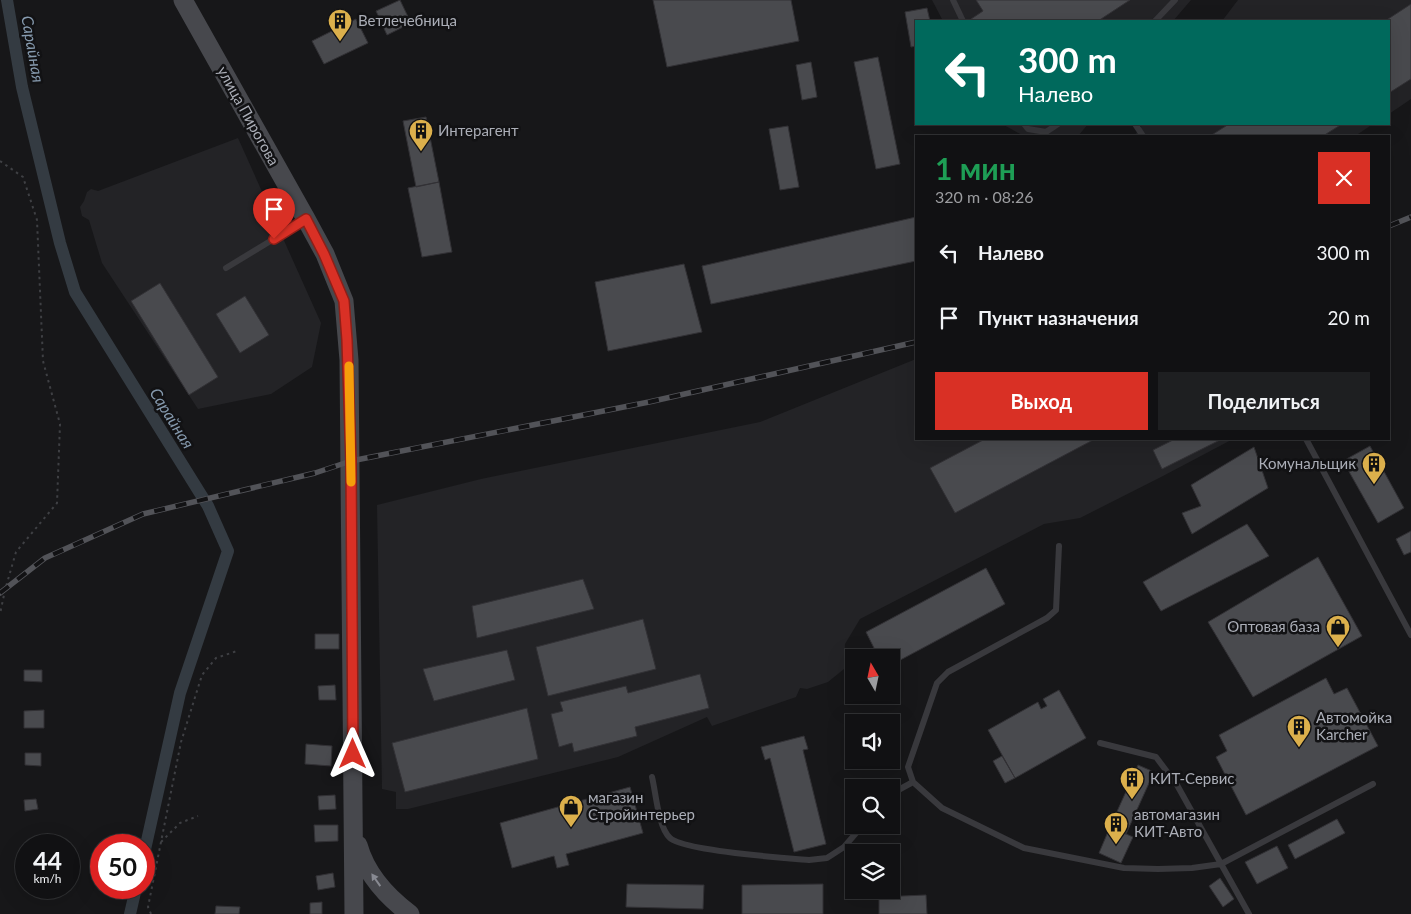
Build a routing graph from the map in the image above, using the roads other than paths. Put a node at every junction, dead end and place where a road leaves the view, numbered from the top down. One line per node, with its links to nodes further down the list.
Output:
1 (183, 0): 8 (main road, улица Пирогова)
2 (953, 0): 4 (lane)
3 (1175, 0): 5 (lane)
4 (963, 20)
5 (1156, 20)
6 (1025, 125): 7 (lane)
7 (1056, 125)
8 (306, 219): 9 (lane); 18 (main road, улица Пирогова)
9 (226, 268)
10 (1307, 440): 12 (lane)
11 (1059, 546): 15 (lane)
12 (1411, 635)
13 (1100, 743): 20 (lane)
14 (652, 777): 19 (lane)
15 (913, 782): 17 (lane); 20 (lane)
16 (1373, 784): 20 (lane)
17 (900, 789)
18 (354, 832): 21 (main road, улица Пирогова); 22 (main road, one-way to 18)
19 (855, 834)
20 (1221, 864): 23 (lane)
21 (354, 914)
22 (410, 914)
23 (1250, 914)

